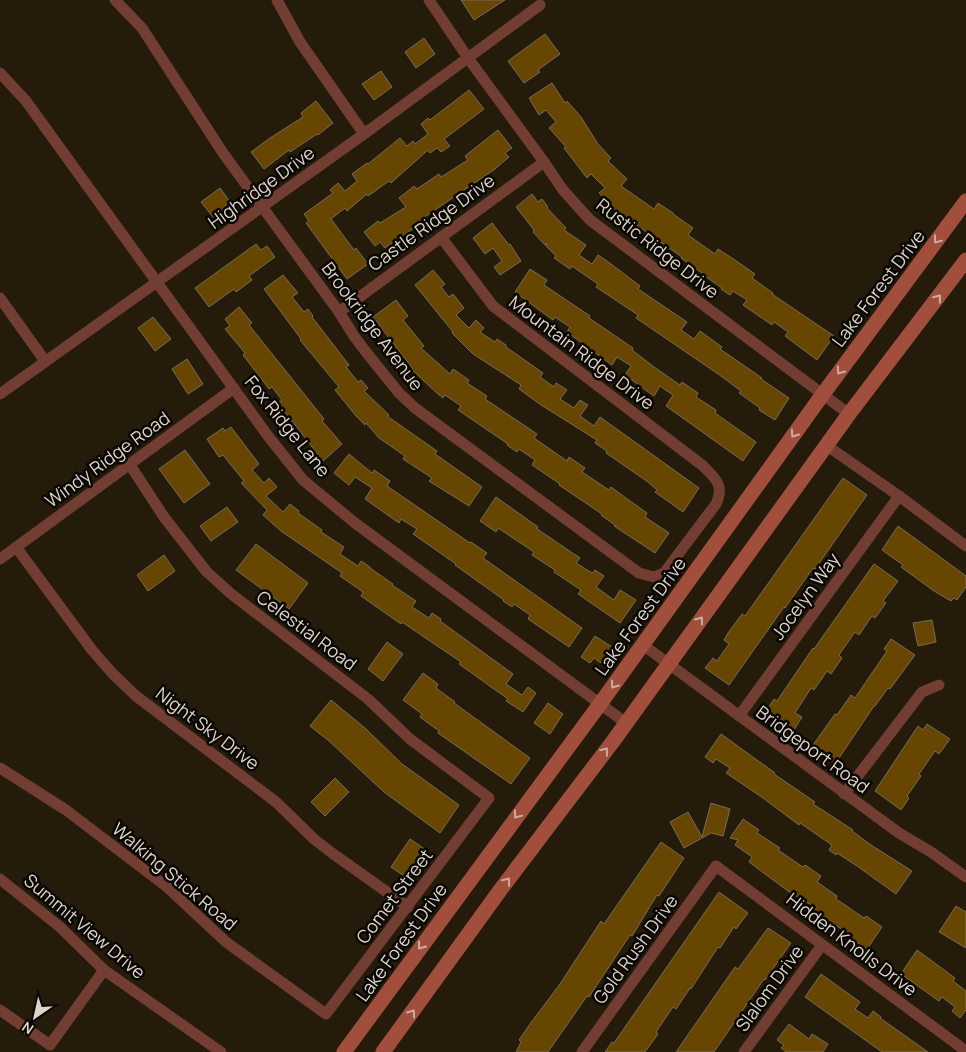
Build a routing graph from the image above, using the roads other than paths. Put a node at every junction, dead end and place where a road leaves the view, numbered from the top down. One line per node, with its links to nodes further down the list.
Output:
1 (115, 0): 10 (street, Brookridge Avenue)
2 (277, 0): 7 (street)
3 (429, 0): 5 (street, Rustic Ridge Drive)
4 (540, 6): 5 (street, Highridge Drive)
5 (468, 58): 7 (street, Highridge Drive); 8 (street, Rustic Ridge Drive)
6 (0, 73): 13 (street, Fox Ridge Lane)
7 (364, 134): 10 (street, Highridge Drive)
8 (544, 162): 11 (street, Castle Ridge Drive); 19 (street, Rustic Ridge Drive)
9 (966, 201): 19 (main road, Lake Forest Drive, one-way to 19)
10 (262, 207): 13 (street, Highridge Drive); 15 (street, Brookridge Avenue)
11 (441, 237): 15 (street, Castle Ridge Drive); 23 (street, Mountain Ridge Drive)
12 (966, 260): 20 (main road, one-way to 12)
13 (157, 283): 16 (street, Highridge Drive); 17 (street, Fox Ridge Lane)
14 (0, 298): 16 (street)
15 (340, 312): 23 (street, Brookridge Avenue)
16 (45, 361): 18 (street, Highridge Drive)
17 (234, 388): 22 (street, Windy Ridge Road); 31 (street, Fox Ridge Lane)
18 (0, 394)
19 (823, 394): 20 (street, Rustic Ridge Drive); 28 (main road, Lake Forest Drive, one-way to 28)
20 (849, 414): 21 (main road)
21 (826, 445): 24 (street); 29 (main road, one-way to 21)
22 (130, 465): 26 (street, Windy Ridge Road); 36 (street, Celestial Road)
23 (717, 481)
24 (899, 496): 25 (street); 32 (street, Jocelyn Way)
25 (966, 546)
26 (16, 547): 27 (street, Windy Ridge Road); 40 (street, Night Sky Drive)
27 (0, 559)
28 (643, 645): 29 (street, Bridgeport Road); 31 (main road, Lake Forest Drive, one-way to 31)
29 (668, 664): 32 (street, Bridgeport Road); 33 (main road)
30 (939, 684): 35 (street)
31 (600, 704): 33 (street, Fox Ridge Lane); 48 (main road, Lake Forest Drive, one-way to 48)
32 (739, 716): 35 (street, Bridgeport Road)
33 (626, 723): 49 (main road, one-way to 33)
34 (0, 768): 44 (street, Walking Stick Road)
35 (844, 794): 38 (street, Bridgeport Road)
36 (488, 798): 40 (street, Comet Street)
37 (716, 866): 41 (street, Hidden Knolls Drive); 50 (street, Gold Rush Drive)
38 (966, 877)
39 (0, 879): 42 (street, Summit View Drive)
40 (408, 907): 44 (street, Comet Street)
41 (822, 945): 45 (street, Slalom Drive); 46 (street, Hidden Knolls Drive)
42 (104, 970): 43 (street); 47 (street, Summit View Drive)
43 (0, 1010)
44 (326, 1014)
45 (746, 1051)
46 (966, 1051)
47 (221, 1052)
48 (344, 1052)
49 (383, 1052)
50 (582, 1052)

